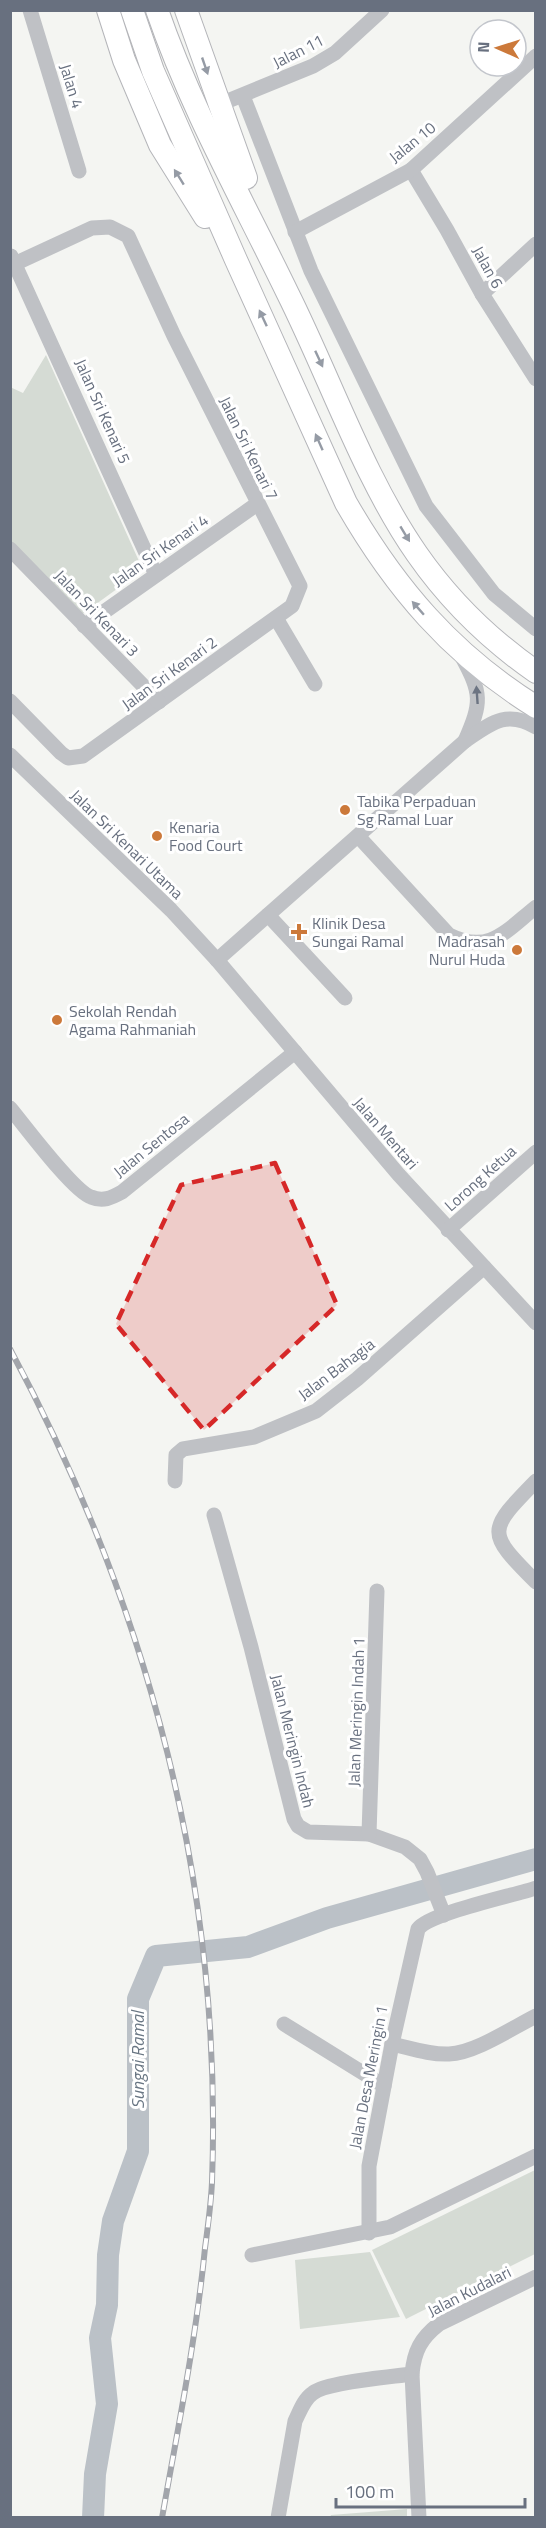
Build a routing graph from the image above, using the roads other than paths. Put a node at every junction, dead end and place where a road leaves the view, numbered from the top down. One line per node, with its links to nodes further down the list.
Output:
1 (30, 10): 11 (street, Jalan 4)
2 (108, 10): 14 (highway, one-way to 2)
3 (132, 10): 14 (highway)
4 (157, 10): 17 (highway)
5 (186, 10): 9 (highway, one-way to 9)
6 (382, 10): 8 (street, Jalan 11)
7 (536, 56): 10 (street, Jalan 10)
8 (243, 96): 9 (street, Jalan 11); 12 (street)
9 (218, 105): 17 (highway)
10 (411, 170): 12 (street, Jalan 10); 16 (street, Jalan 6)
11 (79, 171)
12 (294, 232): 24 (street)
13 (536, 244): 16 (street)
14 (236, 260): 25 (highway, one-way to 14)
15 (12, 261): 19 (street, Jalan Sri Kenari 7); 21 (street, Jalan Sri Kenari 5)
16 (482, 294): 18 (street, Jalan 6)
17 (294, 306): 26 (highway, one-way to 26)
18 (536, 379)
19 (257, 504): 21 (street, Jalan Sri Kenari 4); 22 (street, Jalan Sri Kenari 7)
20 (10, 549): 23 (street, Jalan Sri Kenari 3)
21 (156, 575): 23 (street, Jalan Sri Kenari 4)
22 (276, 618): 27 (street); 29 (street, Jalan Sri Kenari 2)
23 (84, 626): 29 (street, Jalan Sri Kenari 3)
24 (536, 629)
25 (459, 650): 30 (highway); 32 (street, one-way to 25)
26 (536, 672)
27 (315, 684)
28 (10, 700): 29 (street, Jalan Sri Kenari 2)
29 (159, 702)
30 (536, 707)
31 (536, 727): 32 (street)
32 (465, 741): 34 (street)
33 (10, 755): 37 (street, Jalan Sri Kenari Utama)
34 (358, 836): 35 (street); 36 (street)
35 (536, 907)
36 (268, 915): 37 (street); 38 (street)
37 (217, 960): 39 (street, Jalan Mentari)
38 (345, 998)
39 (295, 1053): 40 (street, Jalan Sentosa); 42 (street, Jalan Mentari)
40 (10, 1108)
41 (536, 1152): 42 (street, Lorong Ketua)
42 (448, 1230): 43 (street, Jalan Mentari)
43 (484, 1267): 44 (street, Jalan Mentari); 45 (street, Jalan Bahagia)
44 (536, 1323)
45 (175, 1480)
46 (536, 1481): 48 (street)
47 (214, 1515): 50 (street, Jalan Meringin Indah)
48 (536, 1582)
49 (377, 1591): 50 (street, Jalan Meringin Indah 1)
50 (369, 1834): 52 (street, Jalan Meringin Indah)
51 (536, 1888): 52 (street)
52 (444, 1915): 55 (street, Jalan Desa Meringin 1)
53 (536, 2016): 55 (street)
54 (284, 2024): 56 (street)
55 (392, 2044): 56 (street, Jalan Desa Meringin 1)
56 (384, 2086): 58 (street, Jalan Desa Meringin 1)
57 (536, 2156): 58 (street)
58 (369, 2233): 59 (street)
59 (252, 2255)
60 (536, 2277): 61 (street, Jalan Kudalari)
61 (412, 2374): 62 (street); 63 (street, Jalan Kudalari)
62 (278, 2517)
63 (419, 2517)

